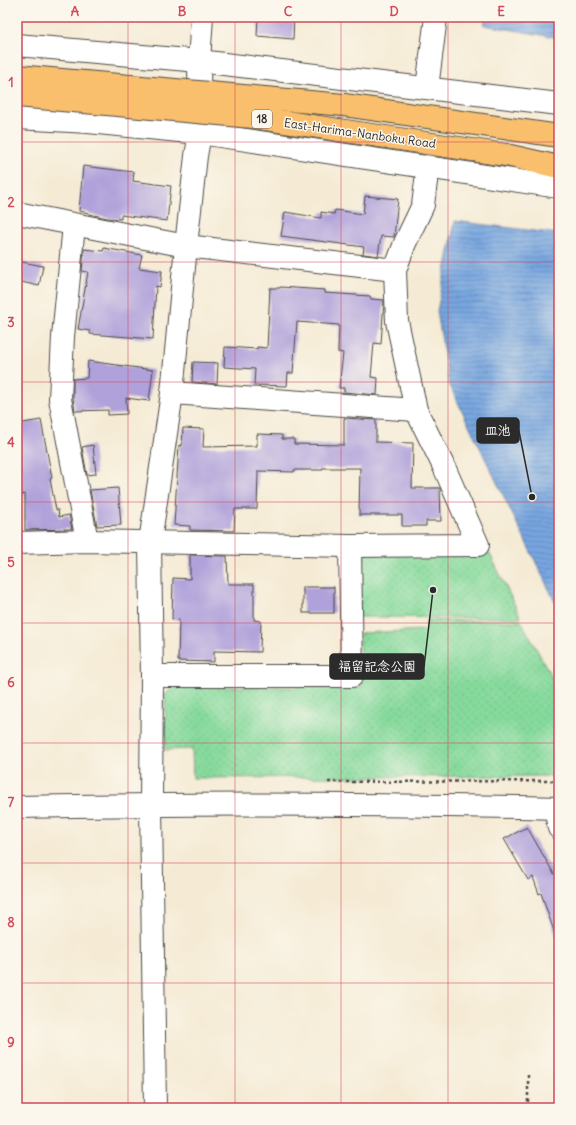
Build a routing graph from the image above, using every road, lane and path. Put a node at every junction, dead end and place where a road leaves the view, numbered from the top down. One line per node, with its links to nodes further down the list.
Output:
1 (202, 17): 4 (street)
2 (436, 17): 6 (street)
3 (17, 45): 4 (street)
4 (199, 61): 6 (street); 12 (street)
5 (17, 76): 9 (highway, East-Harima-Nanboku Road / 18, bridge)
6 (428, 88): 8 (street)
7 (17, 96): 14 (highway, East-Harima-Nanboku Road / 18, bridge)
8 (559, 104)
9 (344, 105): 11 (highway, 18); 13 (highway, East-Harima-Nanboku Road / 18)
10 (17, 118): 12 (street)
11 (559, 122)
12 (200, 133): 16 (street); 21 (street)
13 (559, 136)
14 (506, 155): 15 (highway, East-Harima-Nanboku Road / 18); 17 (highway, 18)
15 (559, 163)
16 (428, 166): 18 (street); 22 (street)
17 (559, 167)
18 (559, 186)
19 (17, 213): 20 (street)
20 (74, 225): 21 (street); 25 (street)
21 (186, 246): 22 (street); 23 (street)
22 (395, 270): 24 (street)
23 (172, 393): 24 (street); 26 (street)
24 (416, 410): 28 (street)
25 (87, 541): 26 (street); 27 (street)
26 (150, 542): 28 (street); 29 (street)
27 (17, 544)
28 (350, 546): 29 (street)
29 (152, 676): 32 (street)
30 (559, 781): 31 (path)
31 (327, 782)
32 (151, 804): 33 (street); 34 (street); 37 (street)
33 (17, 807)
34 (557, 808): 35 (street)
35 (559, 828)
36 (528, 1073): 38 (path)
37 (155, 1108)
38 (528, 1108)

